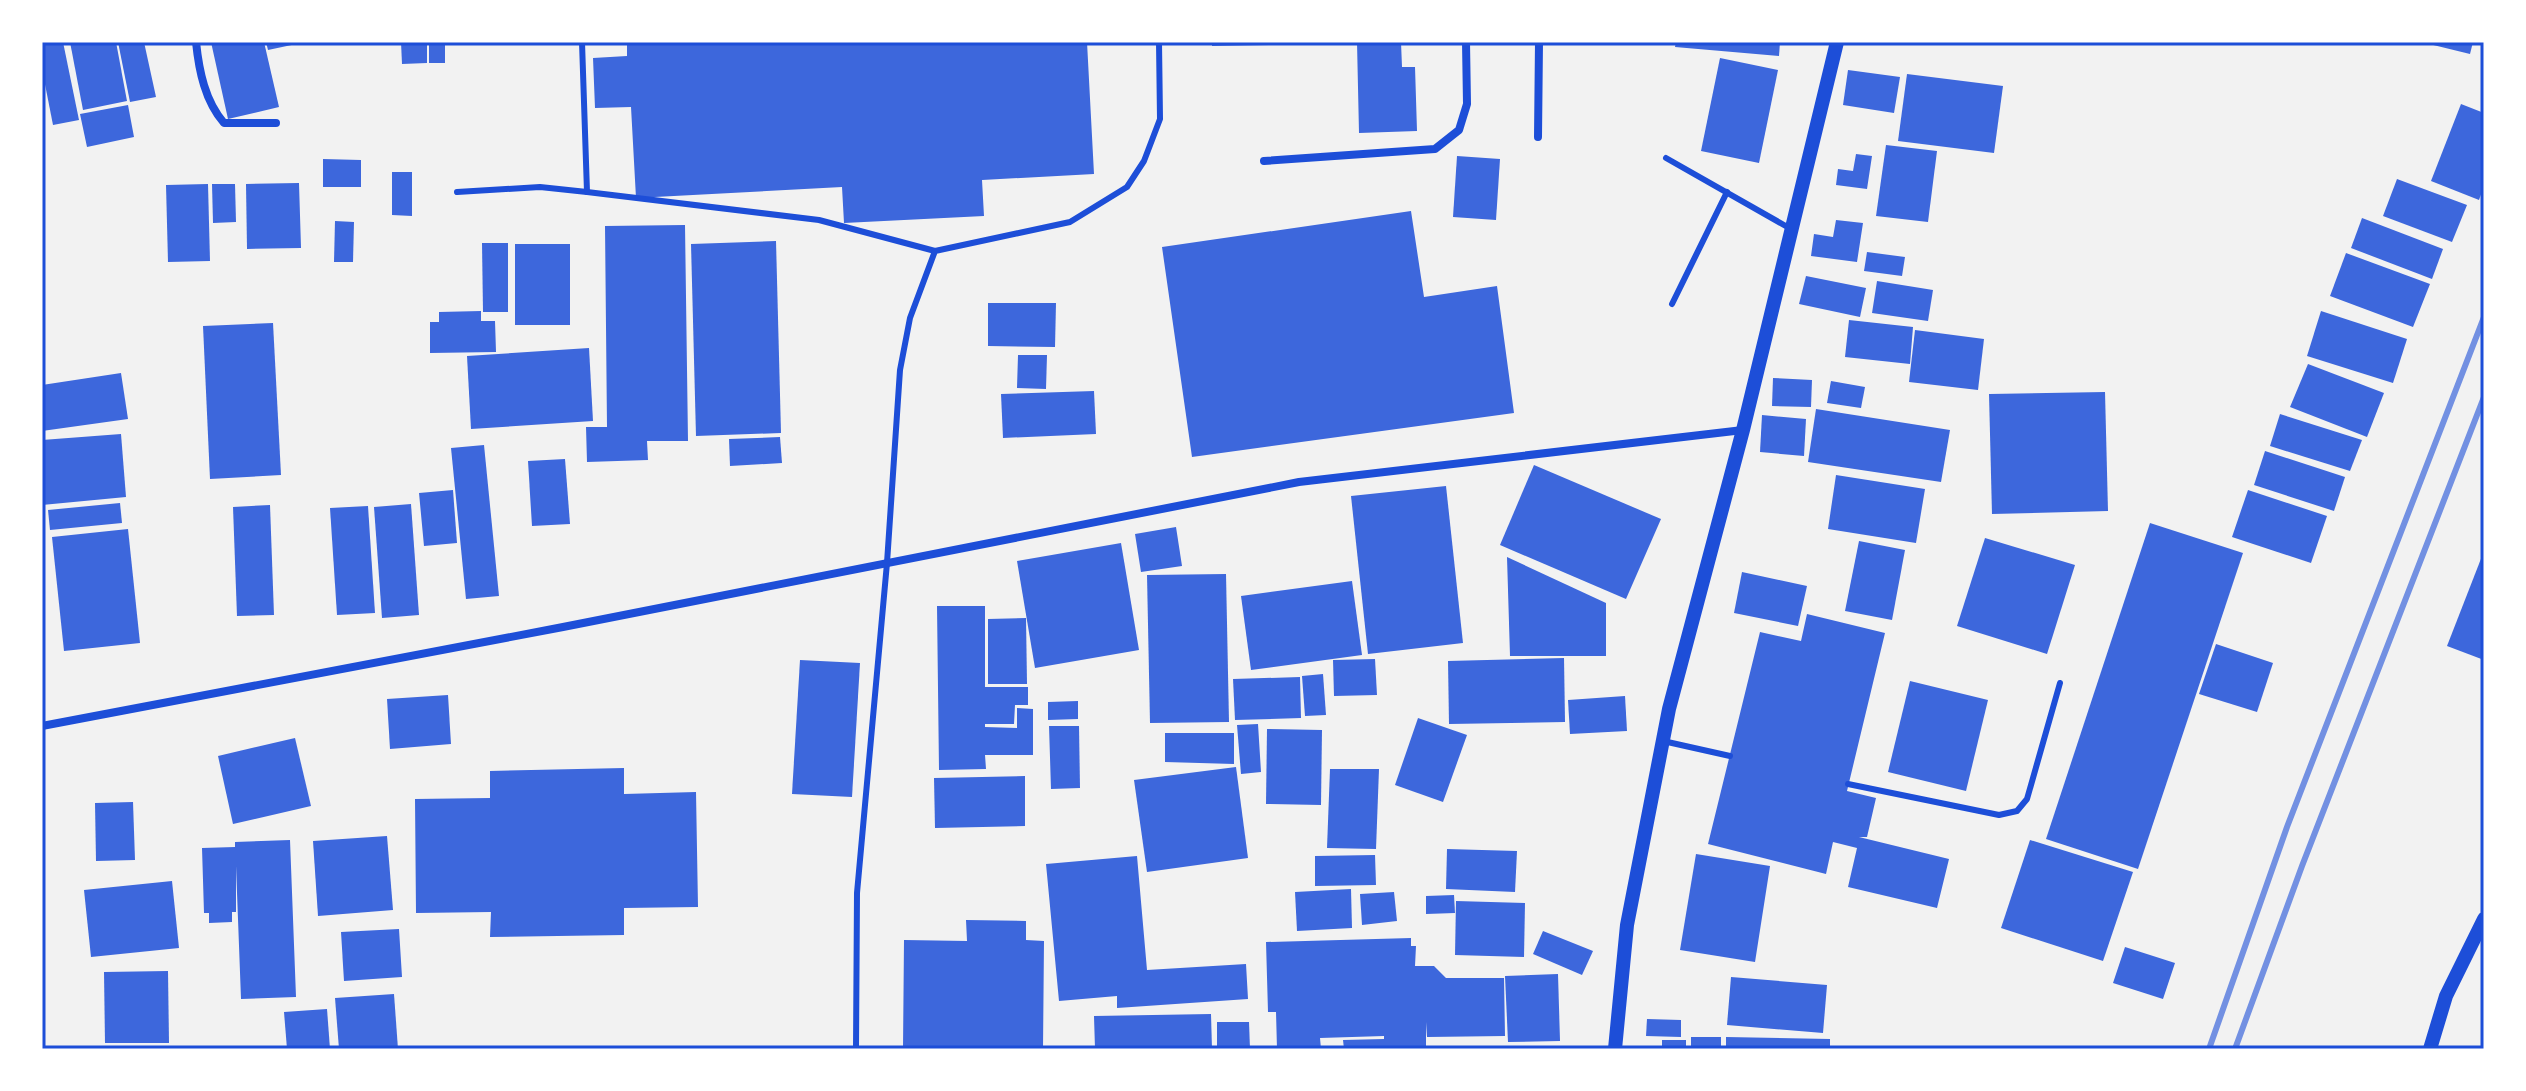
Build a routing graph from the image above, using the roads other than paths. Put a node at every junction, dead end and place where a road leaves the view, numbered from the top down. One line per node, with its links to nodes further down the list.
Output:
1 (196, 42): 7 (street)
2 (582, 42): 12 (lane)
3 (1159, 42): 15 (lane)
4 (1466, 42): 10 (street)
5 (1539, 42): 8 (street)
6 (1837, 42): 14 (street)
7 (276, 123)
8 (1538, 137)
9 (1666, 158): 13 (lane)
10 (1264, 161)
11 (457, 192): 12 (lane)
12 (587, 192): 15 (lane)
13 (1727, 192): 14 (lane); 16 (lane)
14 (1791, 229): 17 (street)
15 (935, 251): 18 (lane)
16 (1672, 304)
17 (1743, 430): 18 (street); 21 (street)
18 (887, 563): 20 (street); 25 (lane)
19 (2060, 683): 23 (lane)
20 (42, 726)
21 (1662, 741): 22 (lane); 26 (street)
22 (1730, 756)
23 (1848, 784)
24 (2484, 919): 27 (street)
25 (856, 1049)
26 (1615, 1049)
27 (2430, 1049)

